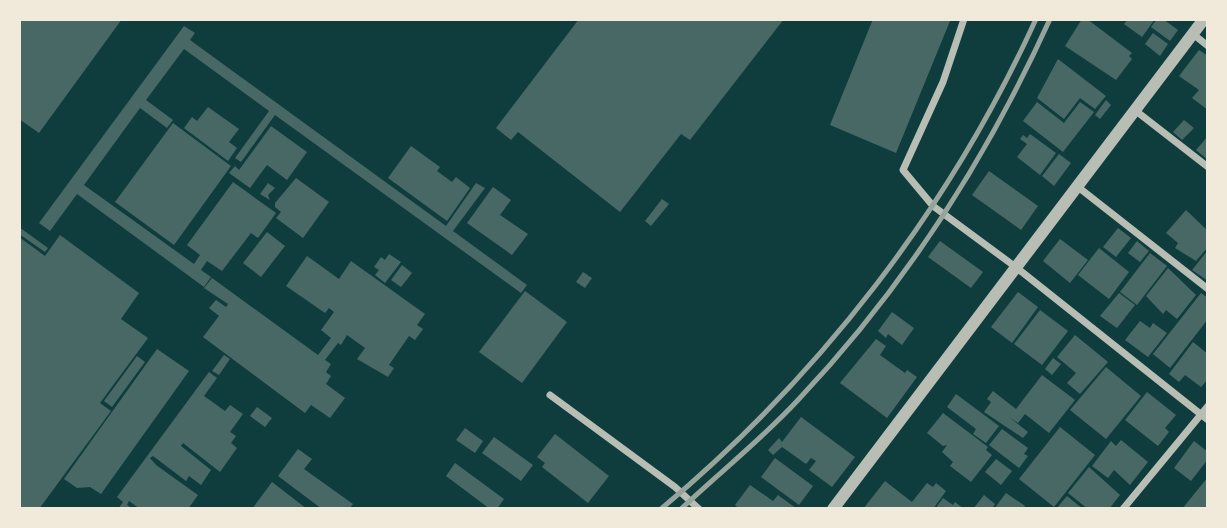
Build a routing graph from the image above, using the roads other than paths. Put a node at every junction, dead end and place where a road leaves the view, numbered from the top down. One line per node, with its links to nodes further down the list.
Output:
1 (964, 19): 8 (street)
2 (1205, 19): 3 (street)
3 (1193, 34): 4 (street); 5 (street)
4 (1208, 46)
5 (1136, 111): 6 (street); 7 (street)
6 (1208, 167)
7 (1078, 187): 8 (street); 9 (street)
8 (1017, 268): 12 (street); 15 (street)
9 (1208, 289)
10 (550, 395): 14 (street)
11 (1208, 406): 12 (street)
12 (1199, 413): 13 (street); 16 (street)
13 (1208, 420)
14 (699, 509)
15 (833, 509)
16 (1124, 509)

